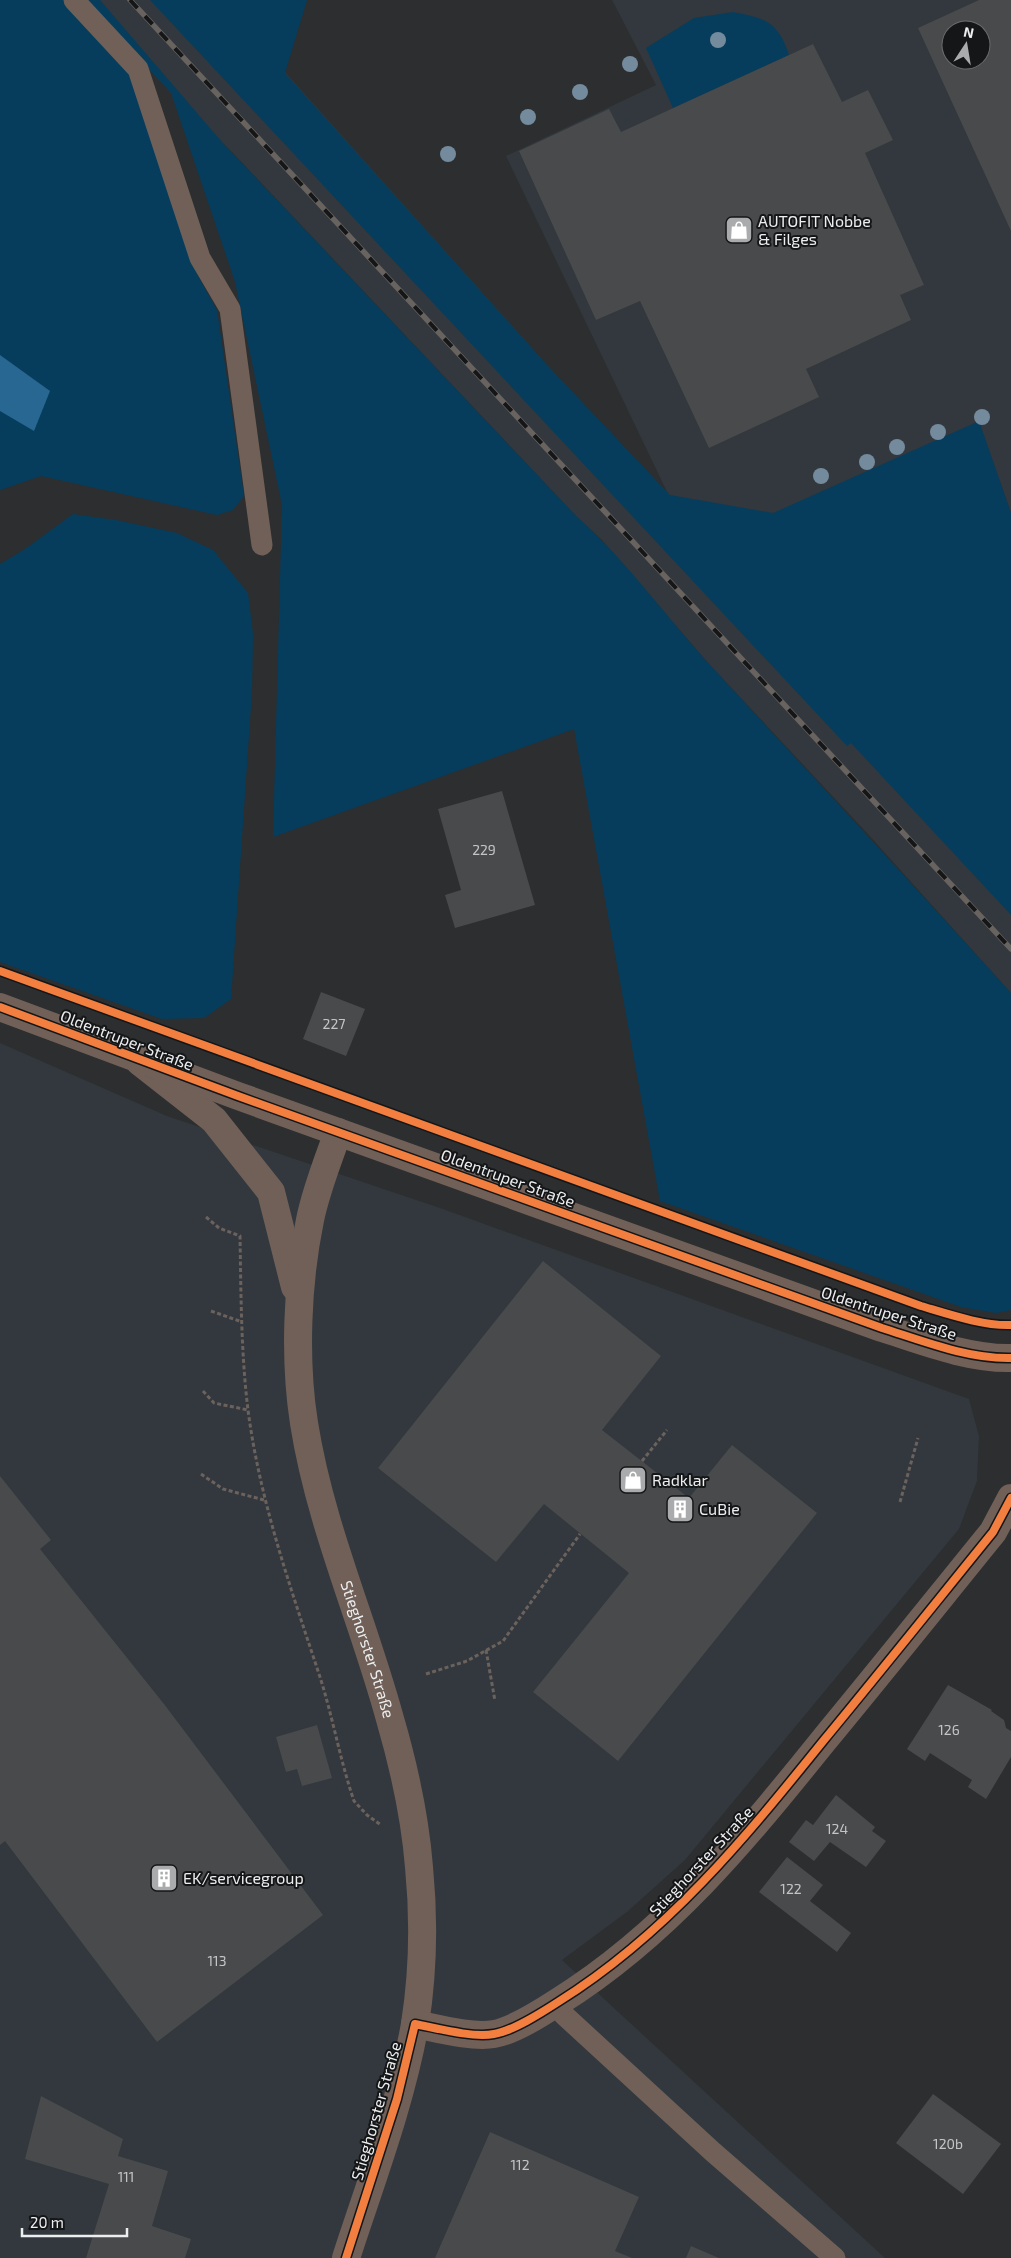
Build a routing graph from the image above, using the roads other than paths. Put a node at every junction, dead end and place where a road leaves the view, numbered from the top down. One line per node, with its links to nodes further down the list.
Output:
1 (74, 0): 2 (lane)
2 (262, 546)
3 (0, 1007): 4 (street, Oldentruper Straße)
4 (134, 1058): 5 (street, Oldentruper Straße); 6 (street, Stieghorster Straße)
5 (338, 1132): 6 (street, Stieghorster Straße); 7 (street, Oldentruper Straße)
6 (300, 1308): 10 (street, Stieghorster Straße)
7 (1011, 1358)
8 (1011, 1498): 9 (street, Stieghorster Straße)
9 (558, 2002): 10 (street, Stieghorster Straße); 12 (lane)
10 (415, 2024): 11 (street, Stieghorster Straße)
11 (346, 2258)
12 (835, 2258)

